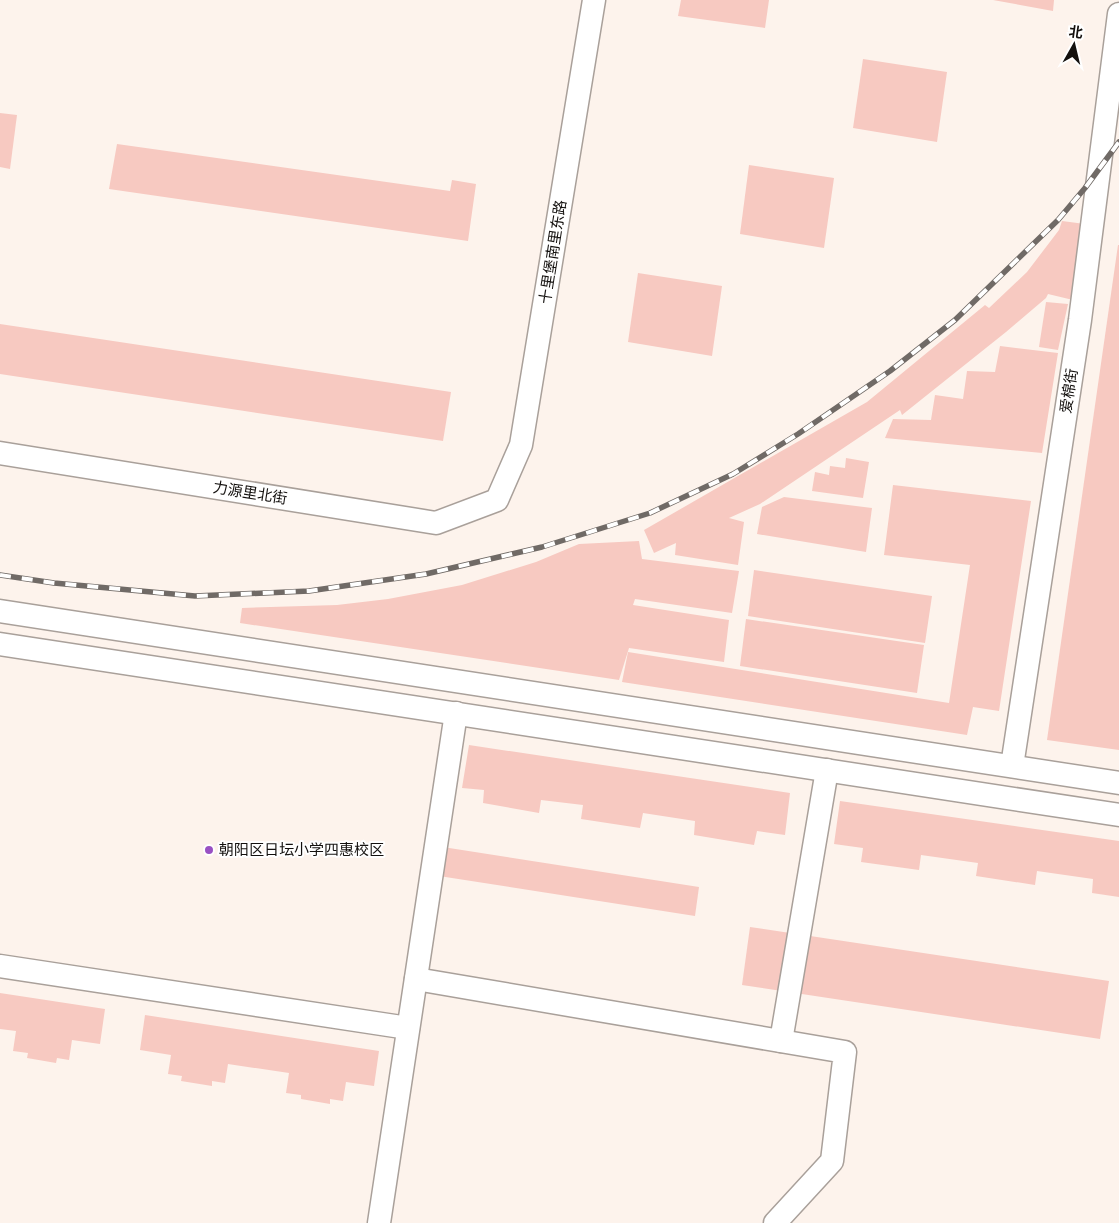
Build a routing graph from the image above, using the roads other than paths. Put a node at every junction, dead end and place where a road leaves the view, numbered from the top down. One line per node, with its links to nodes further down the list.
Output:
1 (594, 0): 4 (street, 十里堡南里东路)
2 (1119, 14): 8 (street, 爱棉街)
3 (0, 453): 4 (street, 力源里北街)
4 (497, 500)
5 (0, 611): 8 (street)
6 (0, 644): 7 (street)
7 (456, 713): 9 (street); 13 (street)
8 (1012, 766): 10 (street)
9 (826, 770): 11 (street); 15 (street)
10 (1119, 783)
11 (1119, 815)
12 (0, 966): 14 (street)
13 (416, 979): 14 (street); 15 (street)
14 (408, 1028): 16 (street)
15 (781, 1041): 17 (street)
16 (379, 1223)
17 (775, 1223)

